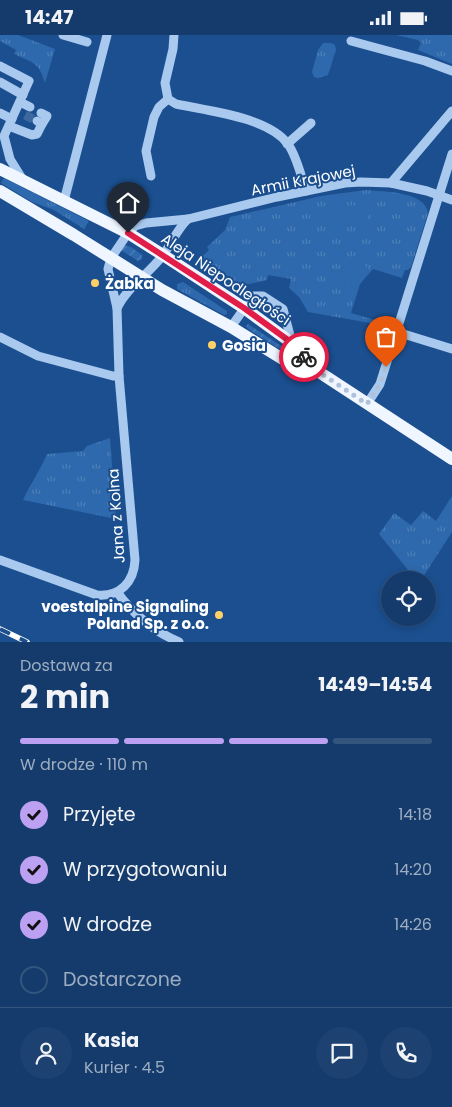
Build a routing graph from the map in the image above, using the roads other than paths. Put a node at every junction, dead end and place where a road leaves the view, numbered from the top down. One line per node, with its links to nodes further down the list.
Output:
1 (63, 35): 5 (street)
2 (107, 35): 26 (street)
3 (174, 35): 9 (street)
4 (351, 41): 7 (street)
5 (87, 42)
6 (0, 66): 10 (street)
7 (452, 71)
8 (0, 82): 10 (street)
9 (168, 99): 17 (street); 20 (street)
10 (16, 110): 11 (street); 13 (street); 14 (street); 16 (street)
11 (28, 111)
12 (452, 111): 22 (street)
13 (0, 113)
14 (40, 119)
15 (311, 123): 17 (street)
16 (2, 134): 21 (street)
17 (288, 144): 24 (street)
18 (452, 154): 25 (street)
19 (0, 169): 21 (main road, Aleja Niepodległości)
20 (151, 176)
21 (23, 180): 26 (main road, Aleja Niepodległości)
22 (391, 183): 24 (street, Armii Krajowej); 25 (street, Armii Krajowej)
23 (0, 191): 31 (main road, Aleja Niepodległości)
24 (306, 191): 28 (street, Armii Krajowej)
25 (439, 196): 27 (street, Armii Krajowej); 36 (street)
26 (64, 201): 29 (main road, Aleja Niepodległości)
27 (452, 201)
28 (188, 219): 29 (street, Armii Krajowej); 30 (street)
29 (128, 233): 30 (main road, Aleja Niepodległości); 31 (street)
30 (163, 255): 32 (street); 34 (main road, Aleja Niepodległości)
31 (111, 258): 32 (main road, Aleja Niepodległości); 33 (street, Jana z Kolna)
32 (144, 278): 33 (street); 35 (main road, Aleja Niepodległości)
33 (117, 308): 41 (street, Jana z Kolna)
34 (244, 308): 35 (street); 38 (main road, Aleja Niepodległości); 38 (street)
35 (231, 327): 40 (main road, Aleja Niepodległości)
36 (397, 332): 39 (street); 42 (street)
37 (0, 337): 41 (street)
38 (292, 343): 40 (main road, Aleja Niepodległości)
39 (452, 349)
40 (319, 372): 42 (main road, Aleja Niepodległości)
41 (119, 376): 45 (street, Jana z Kolna)
42 (367, 404): 43 (main road, Aleja Niepodległości)
43 (452, 459)
44 (0, 560): 45 (street)
45 (117, 592): 46 (street)
46 (179, 642)

